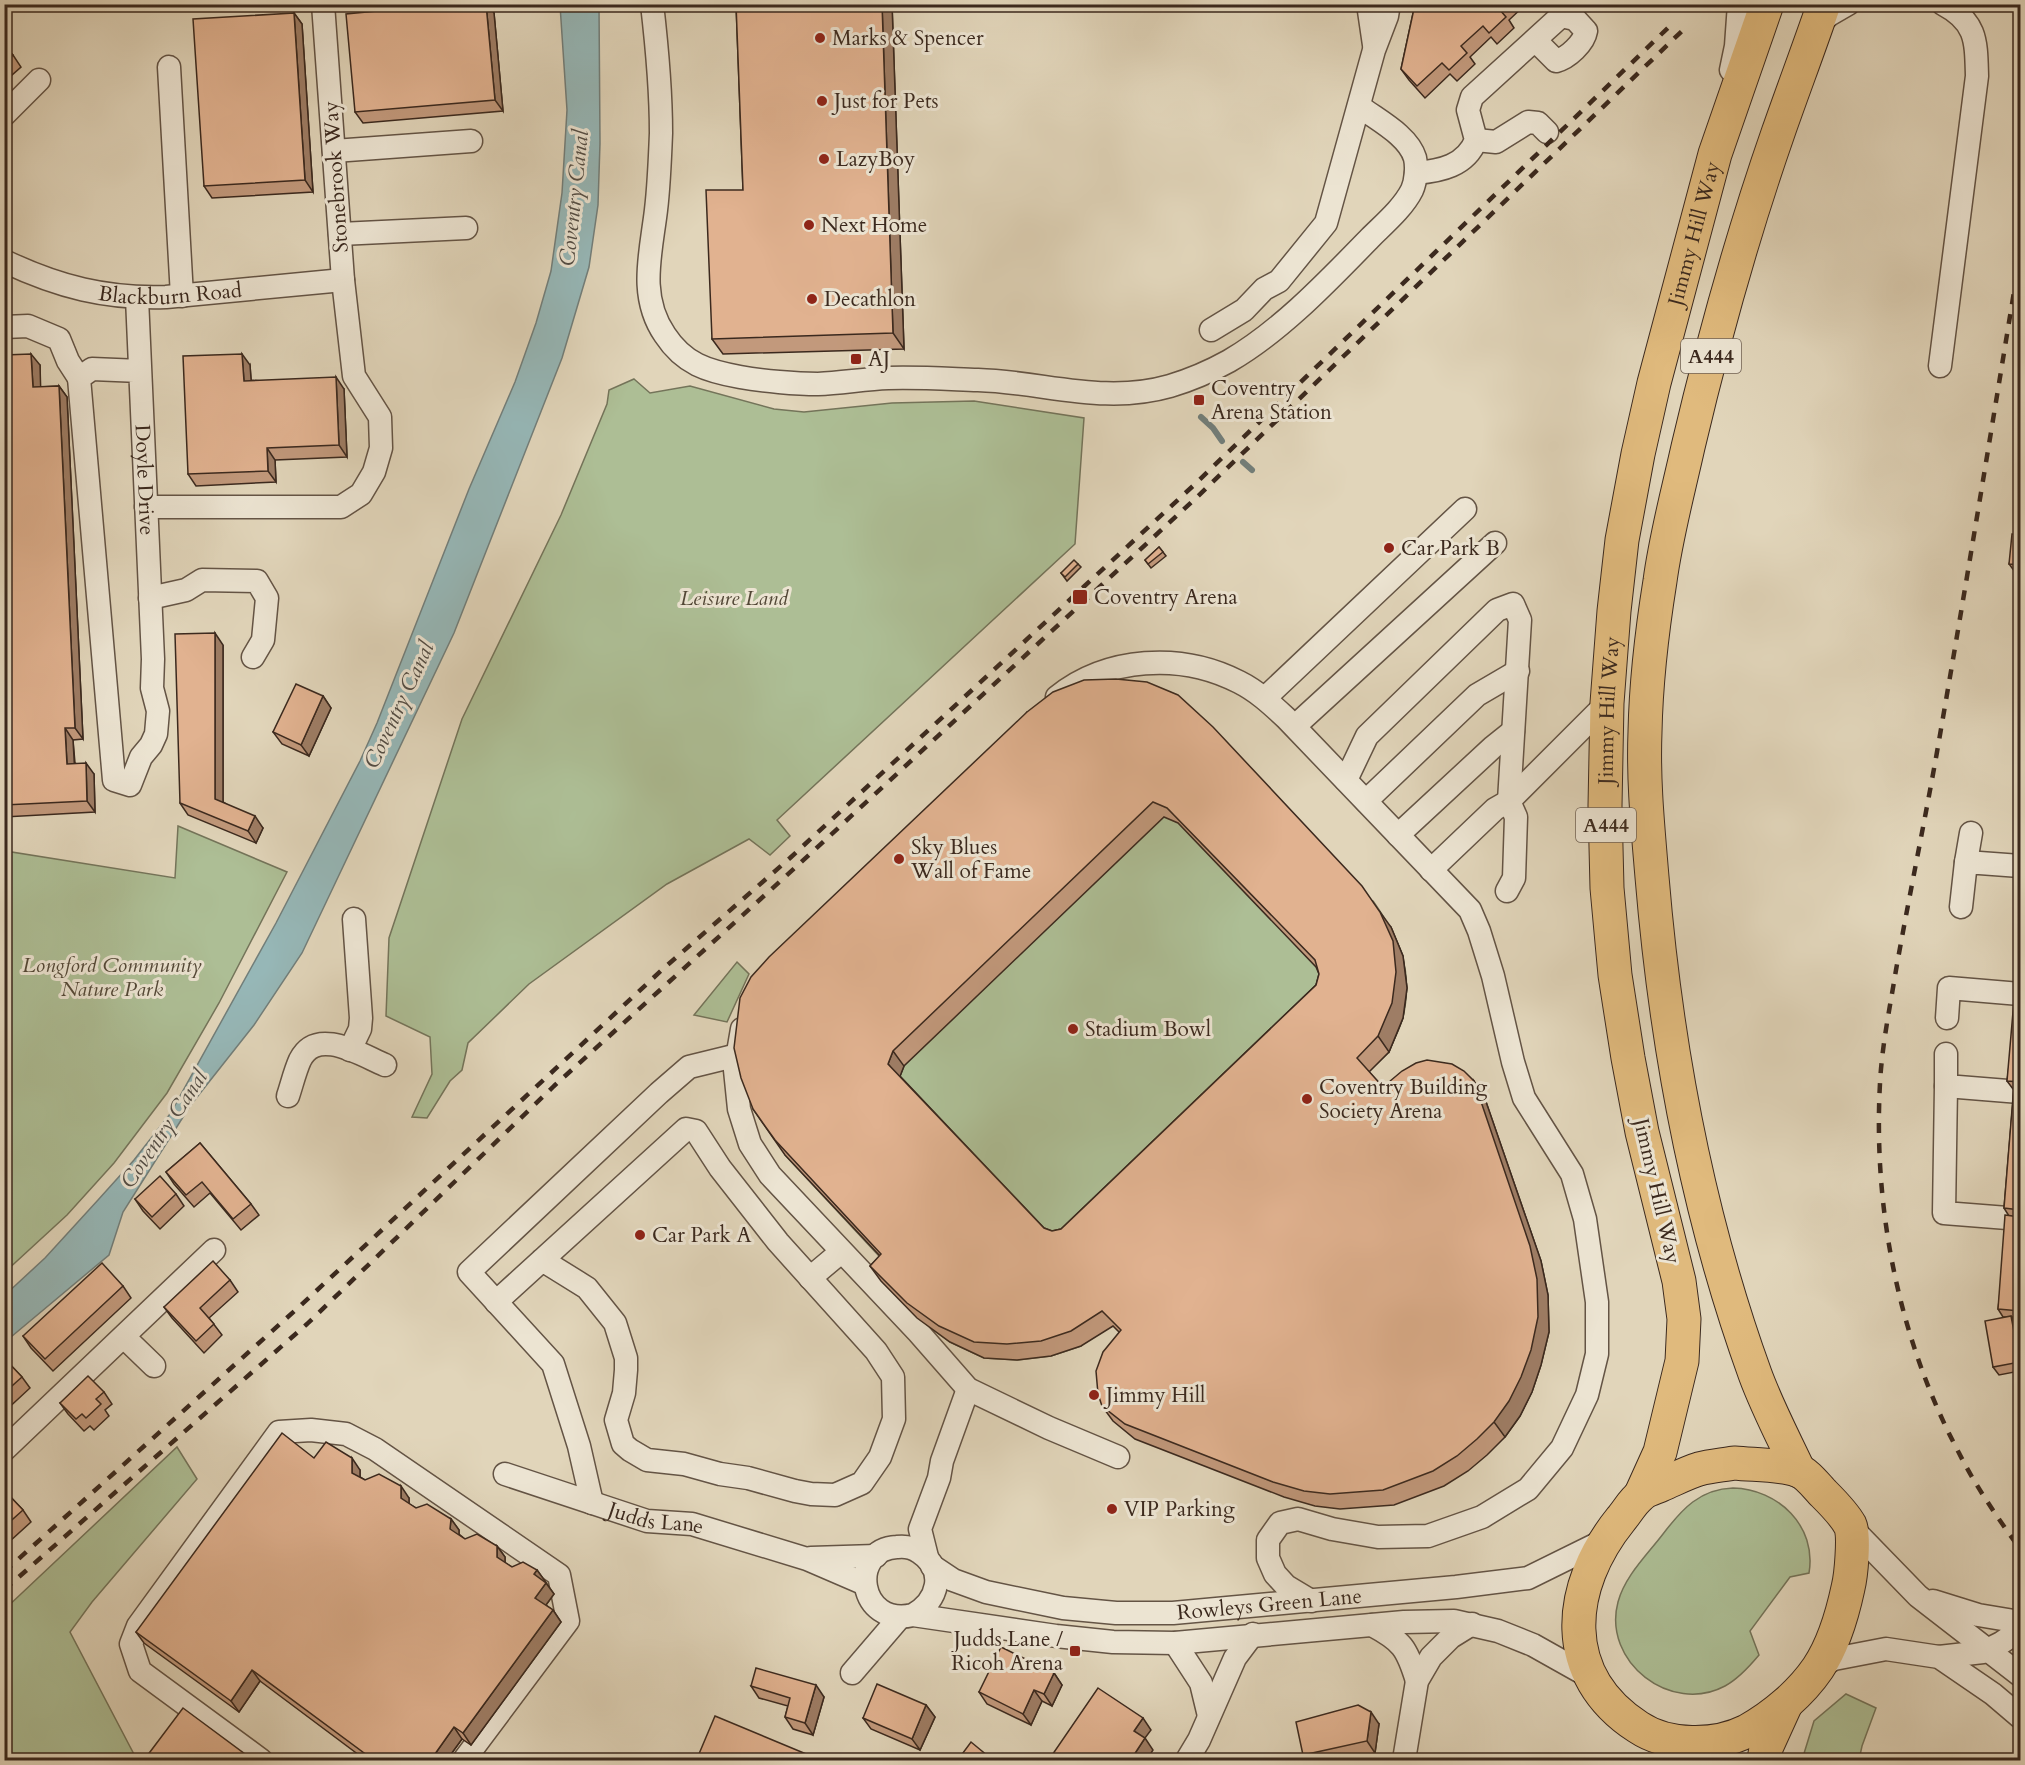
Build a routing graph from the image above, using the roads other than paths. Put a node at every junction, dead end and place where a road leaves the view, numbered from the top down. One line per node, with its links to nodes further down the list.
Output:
1 (323, 4): 20 (street, Stonebrook Way)
2 (652, 4): 22 (street)
3 (1368, 4): 12 (street)
4 (1389, 4): 12 (street)
5 (1739, 4): 21 (street)
6 (1767, 4): 21 (highway, Jimmy Hill Way / A444)
7 (1786, 4): 21 (highway)
8 (1848, 4): 10 (street)
9 (1943, 4): 31 (street)
10 (1819, 12): 80 (highway, Jimmy Hill Way / A444)
11 (1535, 40): 18 (street)
12 (1374, 50): 15 (street)
13 (169, 67): 27 (street)
14 (39, 80): 16 (street)
15 (1359, 106): 22 (street); 30 (street)
16 (4, 115)
17 (1547, 132): 18 (street)
18 (1476, 140): 22 (street)
19 (471, 141): 20 (street)
20 (334, 151): 24 (street, Stonebrook Way)
21 (1715, 154): 41 (highway, Jimmy Hill Way / A444)
22 (1416, 173)
23 (466, 228): 24 (street)
24 (340, 234): 26 (street, Stonebrook Way)
25 (4, 261): 28 (street, Blackburn Road)
26 (344, 280): 27 (street, Blackburn Road); 34 (street, Stonebrook Way)
27 (182, 296): 28 (street, Blackburn Road)
28 (137, 298): 32 (street, Doyle Drive)
29 (4, 327): 33 (street)
30 (1211, 330)
31 (1940, 366)
32 (140, 371): 33 (street); 34 (street, Doyle Drive)
33 (79, 378): 37 (street, Doyle Drive)
34 (146, 507): 37 (street, Doyle Drive)
35 (1465, 509): 40 (street)
36 (1495, 543): 43 (street)
37 (150, 598): 38 (street)
38 (253, 657)
39 (1518, 671): 44 (street); 45 (street); 46 (street)
40 (1265, 698): 42 (street); 43 (street)
41 (1606, 703): 47 (street); 82 (highway, Jimmy Hill Way / A444)
42 (1038, 712)
43 (1295, 726): 45 (street)
44 (1513, 731): 47 (street); 49 (street)
45 (1346, 780): 46 (street)
46 (1366, 801): 49 (street)
47 (1509, 801): 52 (street); 53 (street)
48 (1971, 833): 50 (street)
49 (1398, 835): 52 (street)
50 (1966, 862): 51 (street); 54 (street)
51 (2020, 866)
52 (1431, 870): 91 (street)
53 (1507, 891)
54 (1961, 907)
55 (354, 919): 59 (street)
56 (2020, 994): 58 (street)
57 (749, 1009): 61 (street)
58 (1947, 1018)
59 (351, 1050): 62 (street); 65 (street)
60 (1946, 1053): 63 (street)
61 (738, 1055): 66 (street); 73 (street)
62 (385, 1065)
63 (1946, 1086): 64 (street); 68 (street)
64 (2020, 1092)
65 (288, 1096)
66 (753, 1148): 67 (street); 70 (street)
67 (720, 1168): 71 (street); 72 (street)
68 (2020, 1219)
69 (214, 1250): 74 (street)
70 (841, 1252): 72 (street); 76 (street)
71 (542, 1260): 72 (street); 73 (street)
72 (810, 1278)
73 (496, 1302): 83 (street)
74 (124, 1337): 75 (street); 77 (street)
75 (154, 1366)
76 (968, 1389): 78 (street); 79 (street)
77 (4, 1450)
78 (1118, 1457)
79 (942, 1461): 86 (street); 88 (street)
80 (1800, 1471): 82 (highway); 84 (highway)
81 (505, 1474): 83 (street, Judds Lane)
82 (1641, 1494): 85 (highway)
83 (592, 1503): 87 (street, Judds Lane)
84 (1851, 1527): 90 (street); 101 (highway)
85 (1605, 1540): 91 (street, Rowleys Green Lane); 104 (highway)
86 (882, 1551): 87 (street, Judds Lane); 88 (street); 89 (street)
87 (807, 1558): 89 (street, Judds Lane)
88 (930, 1562): 91 (street, Rowleys Green Lane); 92 (street)
89 (865, 1584): 92 (street)
90 (1917, 1596): 93 (street); 99 (street)
91 (1311, 1601)
92 (907, 1616): 98 (street, Rowleys Green Lane); 102 (street)
93 (2020, 1622)
94 (1372, 1624): 95 (street, Rowleys Green Lane); 97 (street, Rowleys Green Lane); 105 (street)
95 (1472, 1624): 104 (street, Rowleys Green Lane); 105 (street)
96 (2020, 1630): 99 (street)
97 (1253, 1634): 98 (street, Rowleys Green Lane); 107 (street, Rowleys Green Lane)
98 (1175, 1643): 107 (street, Rowleys Green Lane)
99 (1988, 1650): 100 (street); 103 (street)
100 (1939, 1658): 101 (street); 108 (street)
101 (1819, 1667): 106 (highway)
102 (852, 1673)
103 (2020, 1675)
104 (1590, 1677): 109 (highway)
105 (1417, 1681): 113 (street)
106 (1787, 1702): 109 (highway); 114 (highway)
107 (1209, 1716): 112 (street, Rowleys Green Lane)
108 (2020, 1717)
109 (1654, 1748)
110 (261, 1761): 111 (street)
111 (464, 1761)
112 (1187, 1761)
113 (1404, 1761)
114 (1764, 1761)

